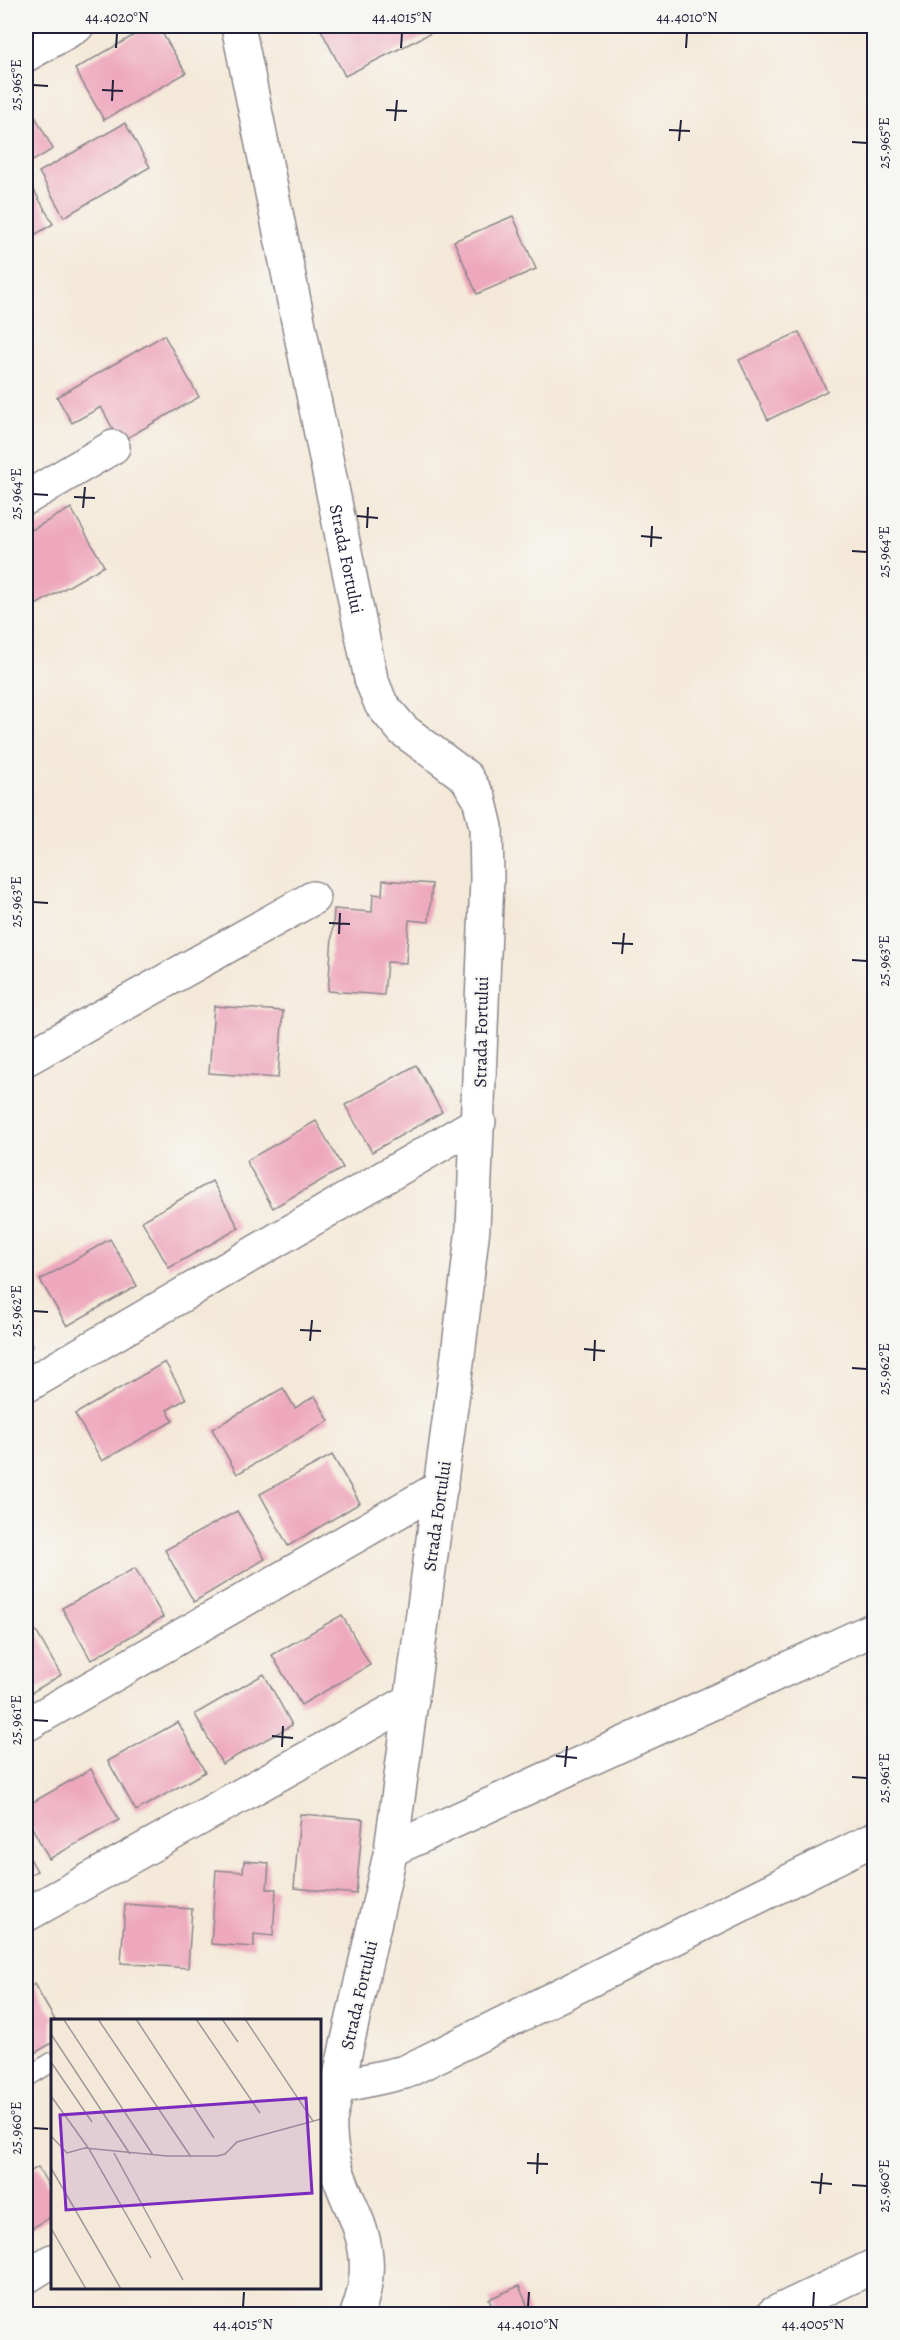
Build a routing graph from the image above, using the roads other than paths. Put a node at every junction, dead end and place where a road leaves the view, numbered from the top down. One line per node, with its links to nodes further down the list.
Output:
1 (77, 26): 3 (street)
2 (238, 26): 8 (street, Strada Fortului)
3 (26, 55)
4 (113, 447): 5 (street)
5 (26, 498)
6 (313, 898): 7 (street)
7 (26, 1059)
8 (479, 1122): 9 (street); 10 (street, Strada Fortului)
9 (26, 1386)
10 (441, 1486): 12 (street, Strada Fortului); 13 (street)
11 (874, 1629): 15 (street)
12 (412, 1700): 15 (street, Strada Fortului); 16 (street)
13 (26, 1725)
14 (874, 1839): 19 (street)
15 (391, 1850): 19 (street, Strada Fortului)
16 (26, 1915)
17 (51, 2063): 18 (lane)
18 (26, 2078)
19 (328, 2092): 23 (street, Strada Fortului)
20 (51, 2262): 22 (street)
21 (874, 2266): 24 (street)
22 (26, 2277)
23 (357, 2314)
24 (773, 2314)

